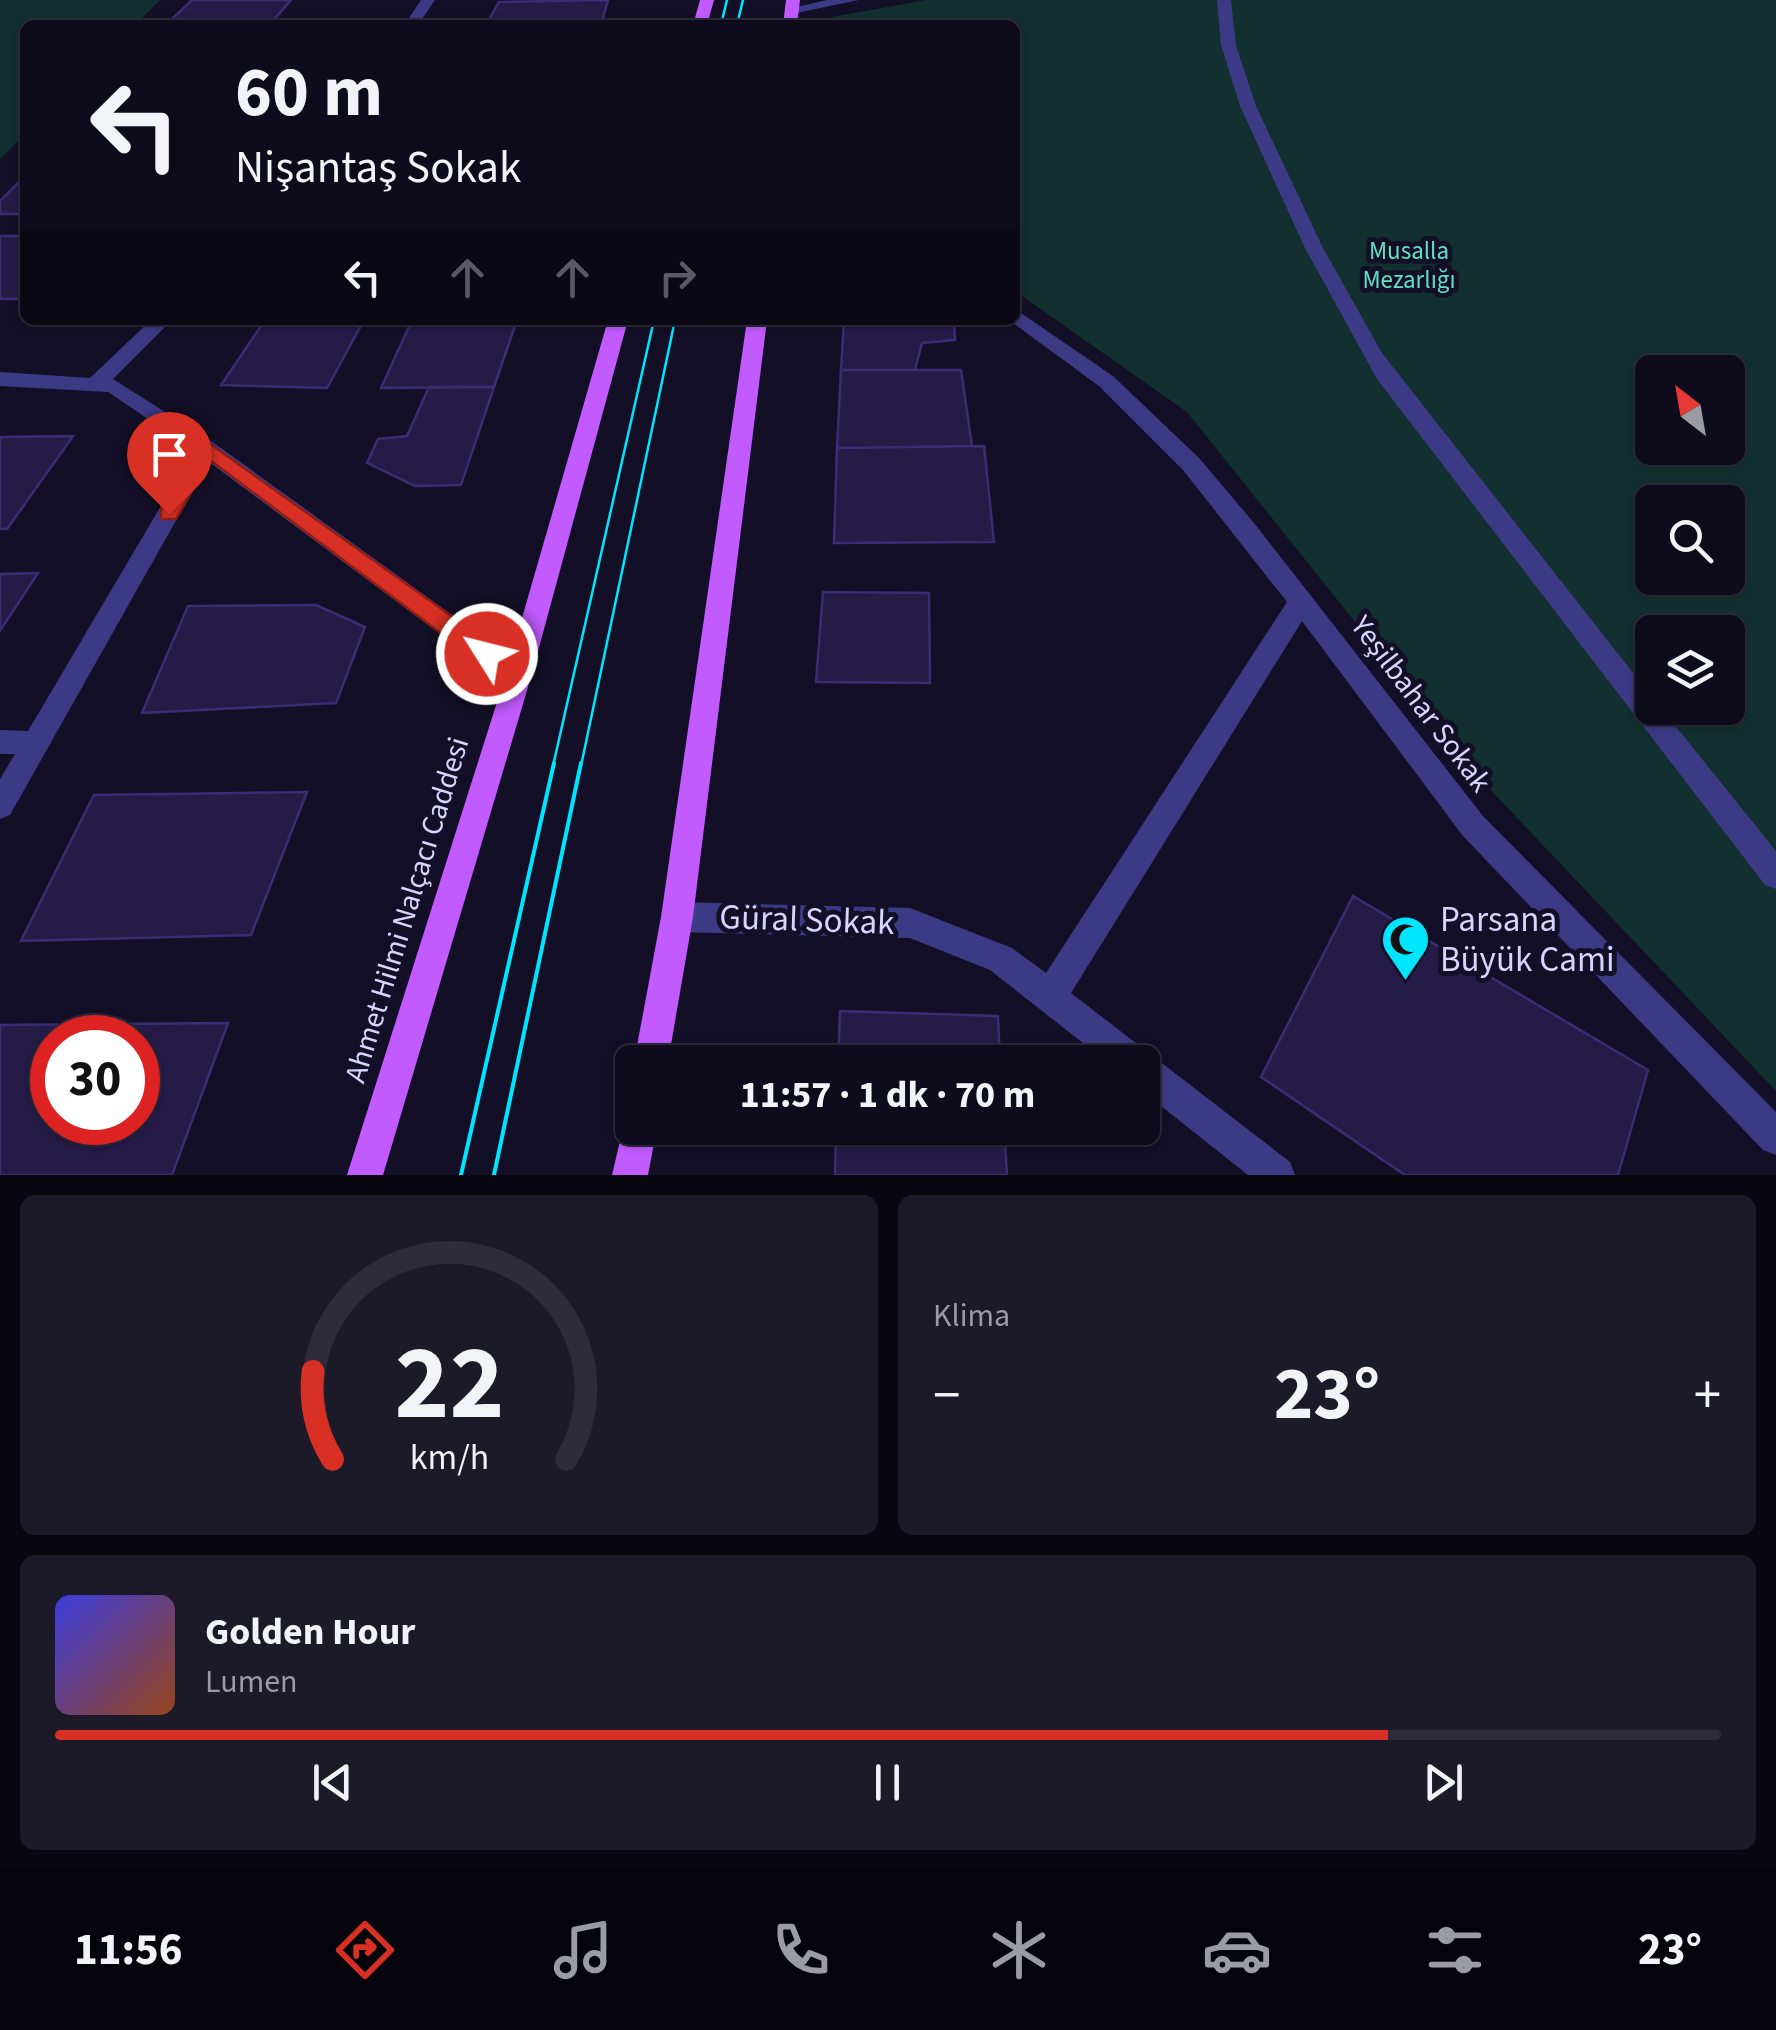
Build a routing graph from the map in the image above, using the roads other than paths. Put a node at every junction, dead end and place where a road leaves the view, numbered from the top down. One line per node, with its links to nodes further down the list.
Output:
1 (852, 0): 3 (street)
2 (1224, 0): 16 (street)
3 (791, 12)
4 (1020, 319): 11 (street, Yeşilbahar Sokak)
5 (157, 325): 9 (street)
6 (617, 325): 12 (main road, Ahmet Hilmi Nalçacı Caddesi)
7 (756, 325): 17 (main road)
8 (0, 379): 9 (street)
9 (95, 384): 10 (street)
10 (206, 448): 12 (street); 14 (street)
11 (1301, 601): 18 (street); 22 (street, Yeşilbahar Sokak)
12 (518, 677): 24 (main road, Ahmet Hilmi Nalçacı Caddesi)
13 (0, 742): 14 (street)
14 (36, 743): 15 (street)
15 (0, 806)
16 (1776, 875)
17 (677, 916): 18 (street, Güral Sokak); 19 (main road)
18 (1050, 996): 20 (street, Güral Sokak)
19 (653, 1045)
20 (1112, 1045)
21 (1160, 1083): 26 (street)
22 (1776, 1137)
23 (636, 1145): 25 (main road)
24 (365, 1175)
25 (630, 1175)
26 (1277, 1175)

